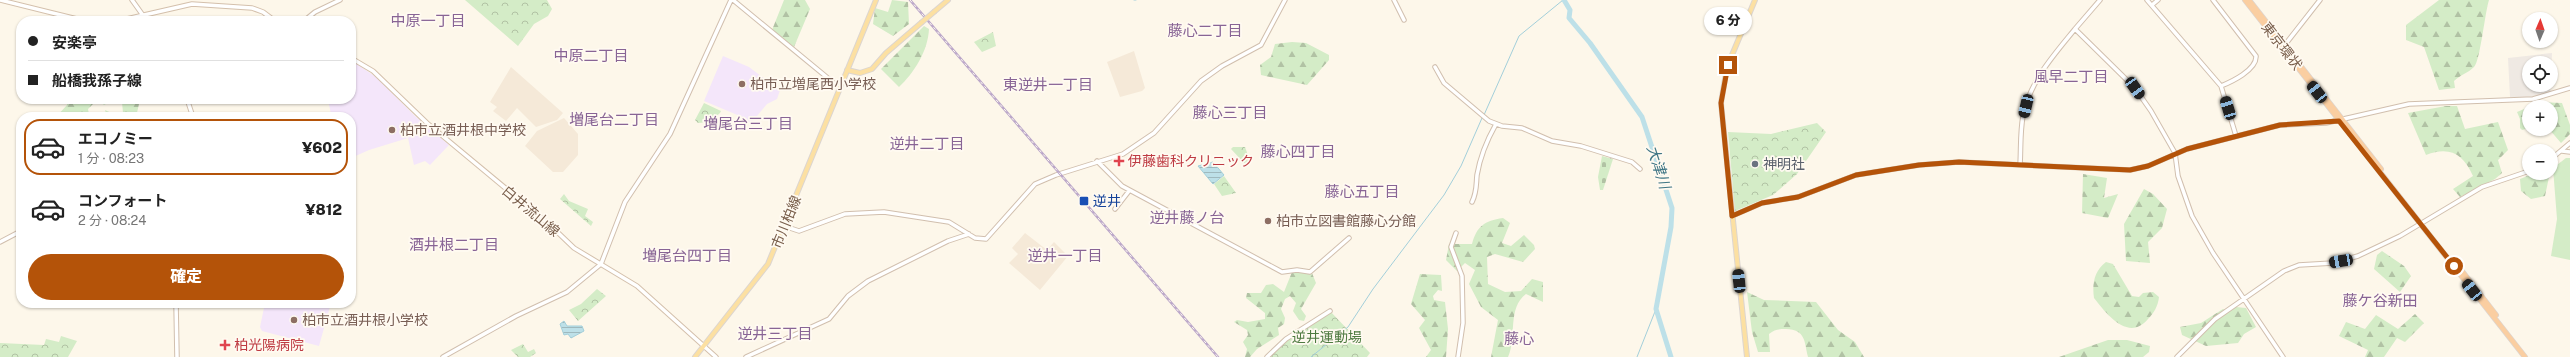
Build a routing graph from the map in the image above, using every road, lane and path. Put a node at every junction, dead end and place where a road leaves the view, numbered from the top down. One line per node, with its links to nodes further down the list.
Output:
1 (0, 0): 20 (street)
2 (132, 0): 19 (street)
3 (340, 0): 23 (street)
4 (732, 0): 31 (street); 56 (street)
5 (876, 0): 29 (main road, 市川柏線)
6 (948, 0): 29 (main road, bridge)
7 (1285, 0): 41 (street)
8 (1394, 0): 24 (street)
9 (1755, 0): 48 (main road)
10 (2100, 0): 25 (street)
11 (2147, 0): 18 (street)
12 (2158, 0): 18 (street)
13 (2213, 0): 30 (street)
14 (2245, 0): 26 (highway, 東京環状)
15 (2250, 0): 26 (highway, 東京環状)
16 (2320, 0): 26 (street)
17 (199, 2): 19 (street); 22 (street)
18 (2152, 5): 30 (street)
19 (144, 15): 21 (street)
20 (65, 16)
21 (140, 16)
22 (268, 16)
23 (310, 16)
24 (1404, 20)
25 (2075, 29): 39 (street); 42 (street)
26 (2284, 46): 33 (highway, 東京環状)
27 (356, 61): 56 (street, 白井流山線)
28 (1435, 67): 34 (street)
29 (847, 70): 31 (main road, 市川柏線)
30 (2221, 86): 35 (street)
31 (840, 88): 50 (main road, 市川柏線)
32 (2570, 88): 33 (street)
33 (2341, 120): 35 (street); 49 (highway, 東京環状)
34 (1496, 124): 43 (street); 46 (street)
35 (2236, 136): 39 (street)
36 (2570, 143): 37 (street)
37 (2562, 151): 38 (street); 40 (street)
38 (2570, 152)
39 (2175, 153): 42 (street); 57 (street)
40 (2558, 154)
41 (1097, 162): 45 (street); 53 (street)
42 (2020, 165): 48 (street)
43 (1640, 169)
44 (2522, 173): 49 (street)
45 (1129, 191): 47 (street); 54 (street)
46 (1472, 202)
47 (1115, 209)
48 (1732, 216): 68 (main road)
49 (2422, 223): 57 (street); 71 (highway, 東京環状); 72 (highway, 東京環状)
50 (784, 226): 53 (street); 60 (main road, 市川柏線)
51 (1456, 233): 67 (street)
52 (16, 234): 55 (street)
53 (969, 234): 65 (street)
54 (1349, 238)
55 (0, 242)
56 (600, 264): 60 (street, 白井流山線); 62 (street)
57 (2244, 299): 69 (street); 70 (street)
58 (176, 308): 61 (street)
59 (1330, 311): 66 (street)
60 (704, 346): 63 (main road, 市川柏線); 64 (street, 白井流山線)
61 (176, 357)
62 (443, 357)
63 (695, 357)
64 (716, 357)
65 (746, 357)
66 (1267, 357)
67 (1458, 357)
68 (1747, 357)
69 (2177, 357)
70 (2284, 357)
71 (2525, 357)
72 (2529, 357)

